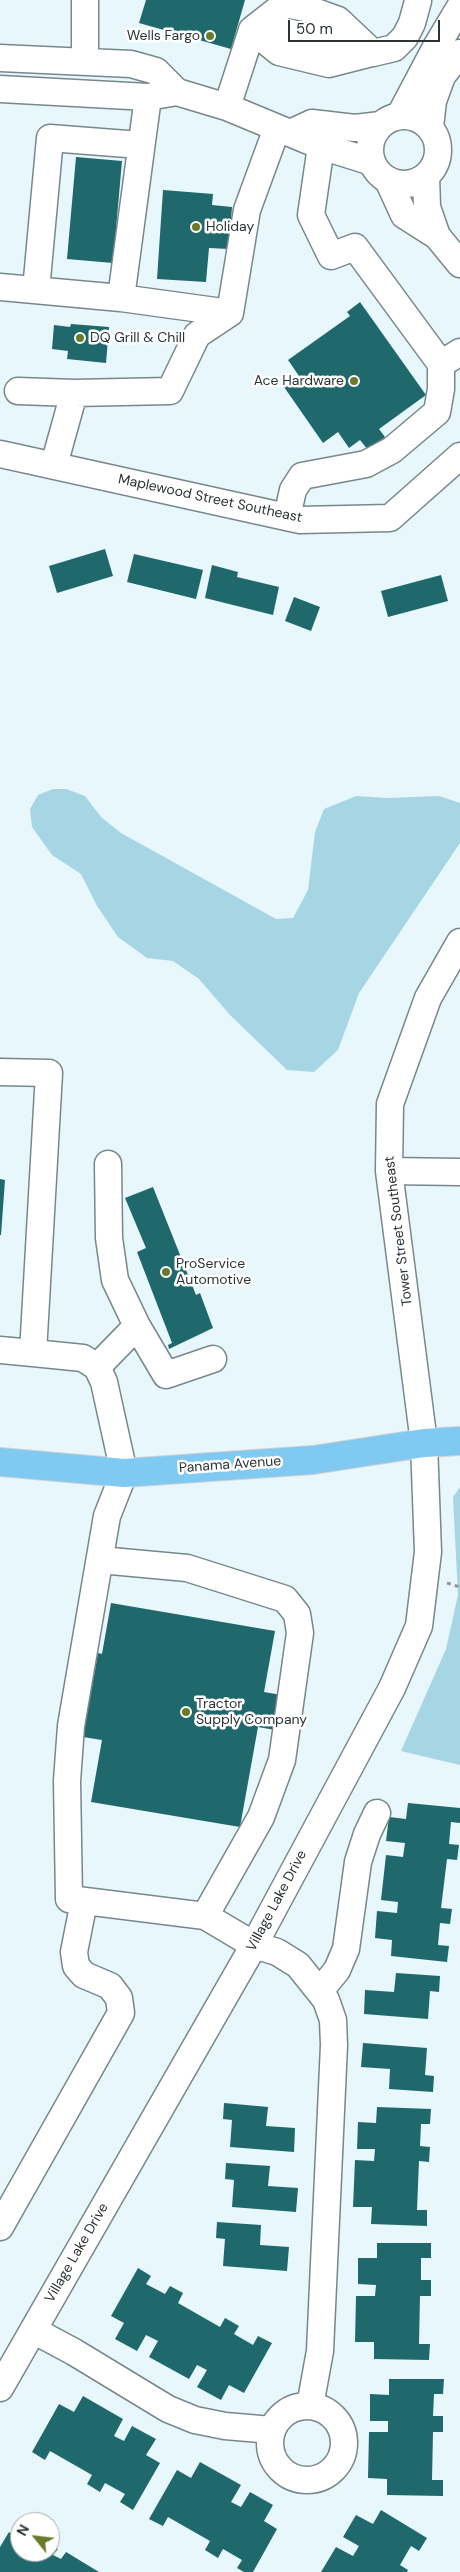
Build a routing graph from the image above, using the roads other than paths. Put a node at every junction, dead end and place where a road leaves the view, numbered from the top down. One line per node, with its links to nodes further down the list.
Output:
1 (85, 0): 6 (street)
2 (416, 0): 3 (street); 10 (street)
3 (460, 8): 11 (street)
4 (460, 53): 12 (street)
5 (0, 58): 6 (street)
6 (85, 61): 8 (street)
7 (0, 89): 9 (street)
8 (177, 92): 9 (street); 10 (street)
9 (148, 97): 14 (street)
10 (228, 107): 13 (street)
11 (390, 120): 12 (street); 13 (street); 16 (street)
12 (430, 127): 17 (street)
13 (284, 130): 15 (street); 23 (street)
14 (140, 145): 21 (street); 22 (street)
15 (321, 146): 16 (street); 24 (street)
16 (380, 171): 17 (street); 18 (street)
17 (426, 176): 18 (street)
18 (437, 236): 19 (street)
19 (460, 264)
20 (0, 287): 21 (street)
21 (36, 290): 22 (street)
22 (121, 298): 23 (street)
23 (230, 314): 26 (street)
24 (450, 358): 30 (street)
25 (18, 391): 26 (street)
26 (74, 394): 29 (street)
27 (0, 454): 29 (street, Maplewood Street Southeast)
28 (460, 456): 30 (street, Maplewood Street Southeast)
29 (54, 465): 30 (street, Maplewood Street Southeast)
30 (287, 517)
31 (460, 942): 34 (street, Tower Street Southeast)
32 (0, 1072): 38 (street)
33 (108, 1164): 36 (street)
34 (389, 1171): 35 (street); 42 (street, Tower Street Southeast)
35 (460, 1172)
36 (137, 1326): 39 (street); 40 (street)
37 (0, 1350): 38 (street)
38 (34, 1353): 40 (street)
39 (213, 1359)
40 (97, 1367): 44 (street)
41 (460, 1441): 42 (main road, Panama Avenue)
42 (424, 1443): 44 (main road, Panama Avenue); 49 (street, Village Lake Drive)
43 (0, 1462): 44 (main road, Panama Avenue)
44 (124, 1473): 45 (street)
45 (100, 1560): 47 (street); 48 (street)
46 (377, 1813): 50 (street)
47 (84, 1901): 48 (street); 51 (street)
48 (205, 1916): 49 (street)
49 (254, 1945): 50 (street); 52 (street, Village Lake Drive)
50 (320, 1991): 54 (street)
51 (0, 2228)
52 (33, 2330): 53 (street, Village Lake Drive); 55 (street)
53 (0, 2388)
54 (310, 2406): 55 (street); 55 (street)
55 (272, 2430)

